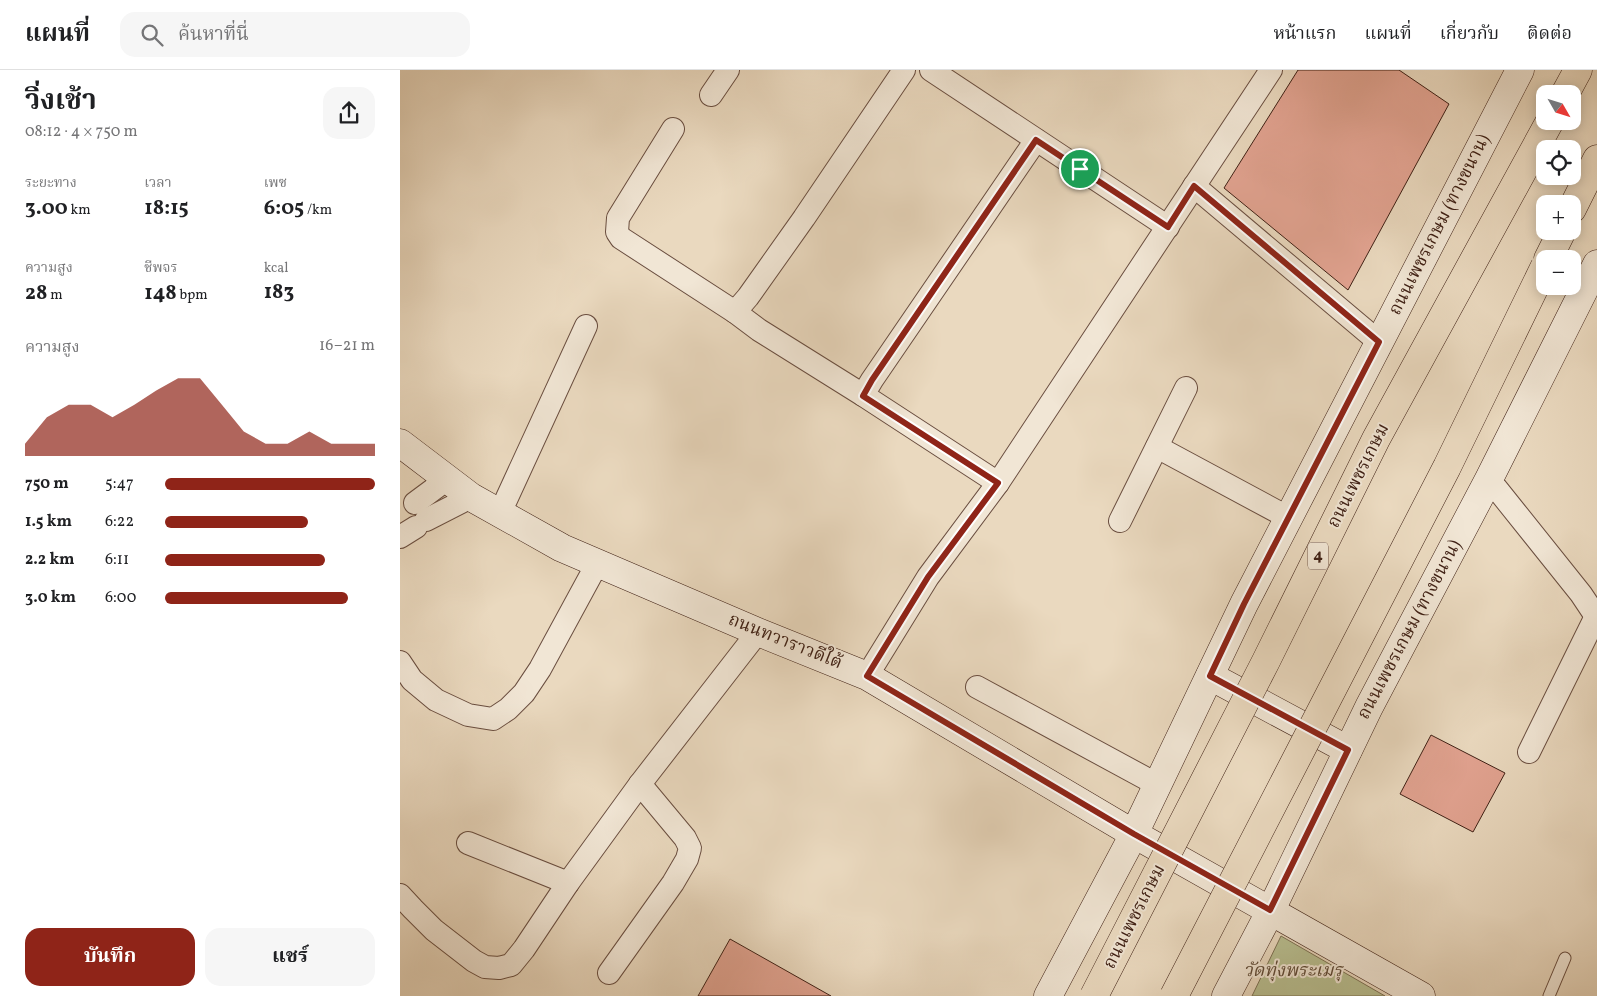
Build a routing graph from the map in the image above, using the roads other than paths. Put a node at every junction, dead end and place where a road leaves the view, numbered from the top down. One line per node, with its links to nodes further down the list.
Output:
1 (728, 70): 8 (street)
2 (904, 70): 18 (street)
3 (931, 70): 11 (street)
4 (1271, 70): 13 (street)
5 (1520, 70): 20 (main road, ถนนเพชรเกษม (ทางขนาน))
6 (1578, 70): 7 (highway)
7 (1570, 85)
8 (711, 96)
9 (673, 129): 18 (street)
10 (1545, 130): 52 (highway, ถนนเพชรเกษม / 4, bridge)
11 (1036, 140): 15 (street); 22 (street)
12 (1597, 159): 14 (highway)
13 (1194, 186): 15 (street); 20 (street)
14 (1579, 195)
15 (1168, 227): 27 (street)
16 (1597, 264): 25 (main road, ถนนเพชรเกษม (ทางขนาน))
17 (1536, 284): 53 (highway, bridge)
18 (735, 312): 22 (street)
19 (586, 326): 29 (street)
20 (1379, 342): 30 (main road, ถนนเพชรเกษม (ทางขนาน))
21 (1186, 388): 24 (street)
22 (863, 396): 27 (street)
23 (400, 443): 26 (main road, ถนนทวาราวดีใต้)
24 (1157, 447): 30 (street); 32 (street)
25 (1490, 479): 34 (street); 40 (main road, ถนนเพชรเกษม (ทางขนาน))
26 (446, 480): 28 (main road, ถนนทวาราวดีใต้); 31 (street)
27 (998, 483): 37 (street)
28 (471, 497): 29 (main road, ถนนทวาราวดีใต้); 31 (street)
29 (500, 513): 33 (main road, ถนนทวาราวดีใต้)
30 (1289, 518): 38 (main road, ถนนเพชรเกษม (ทางขนาน))
31 (410, 519)
32 (1120, 521)
33 (597, 564): 35 (main road, ถนนทวาราวดีใต้); 36 (street)
34 (1597, 616): 41 (street)
35 (758, 632): 37 (main road, ถนนทวาราวดีใต้); 42 (street)
36 (400, 662)
37 (867, 676): 44 (main road, ถนนทวาราวดีใต้)
38 (1210, 676): 40 (main road); 43 (main road, ถนนเพชรเกษม (ทางขนาน))
39 (977, 686): 43 (street)
40 (1348, 750): 48 (main road, ถนนเพชรเกษม (ทางขนาน))
41 (1529, 752)
42 (640, 784): 46 (street); 50 (street)
43 (1158, 786): 44 (main road, ถนนเพชรเกษม (ทางขนาน))
44 (1134, 834): 48 (main road, ถนนทวาราวดีใต้); 51 (main road, ถนนเพชรเกษม (ทางขนาน))
45 (468, 843): 46 (street)
46 (568, 883): 47 (street)
47 (400, 895)
48 (1270, 910): 54 (main road, ถนนเพชรเกษม (ทางขนาน)); 55 (main road, ถนนทวาราวดีใต้)
49 (1565, 958): 56 (lane)
50 (610, 974)
51 (1048, 996)
52 (1094, 996)
53 (1174, 996)
54 (1226, 996)
55 (1421, 996)
56 (1549, 996)

